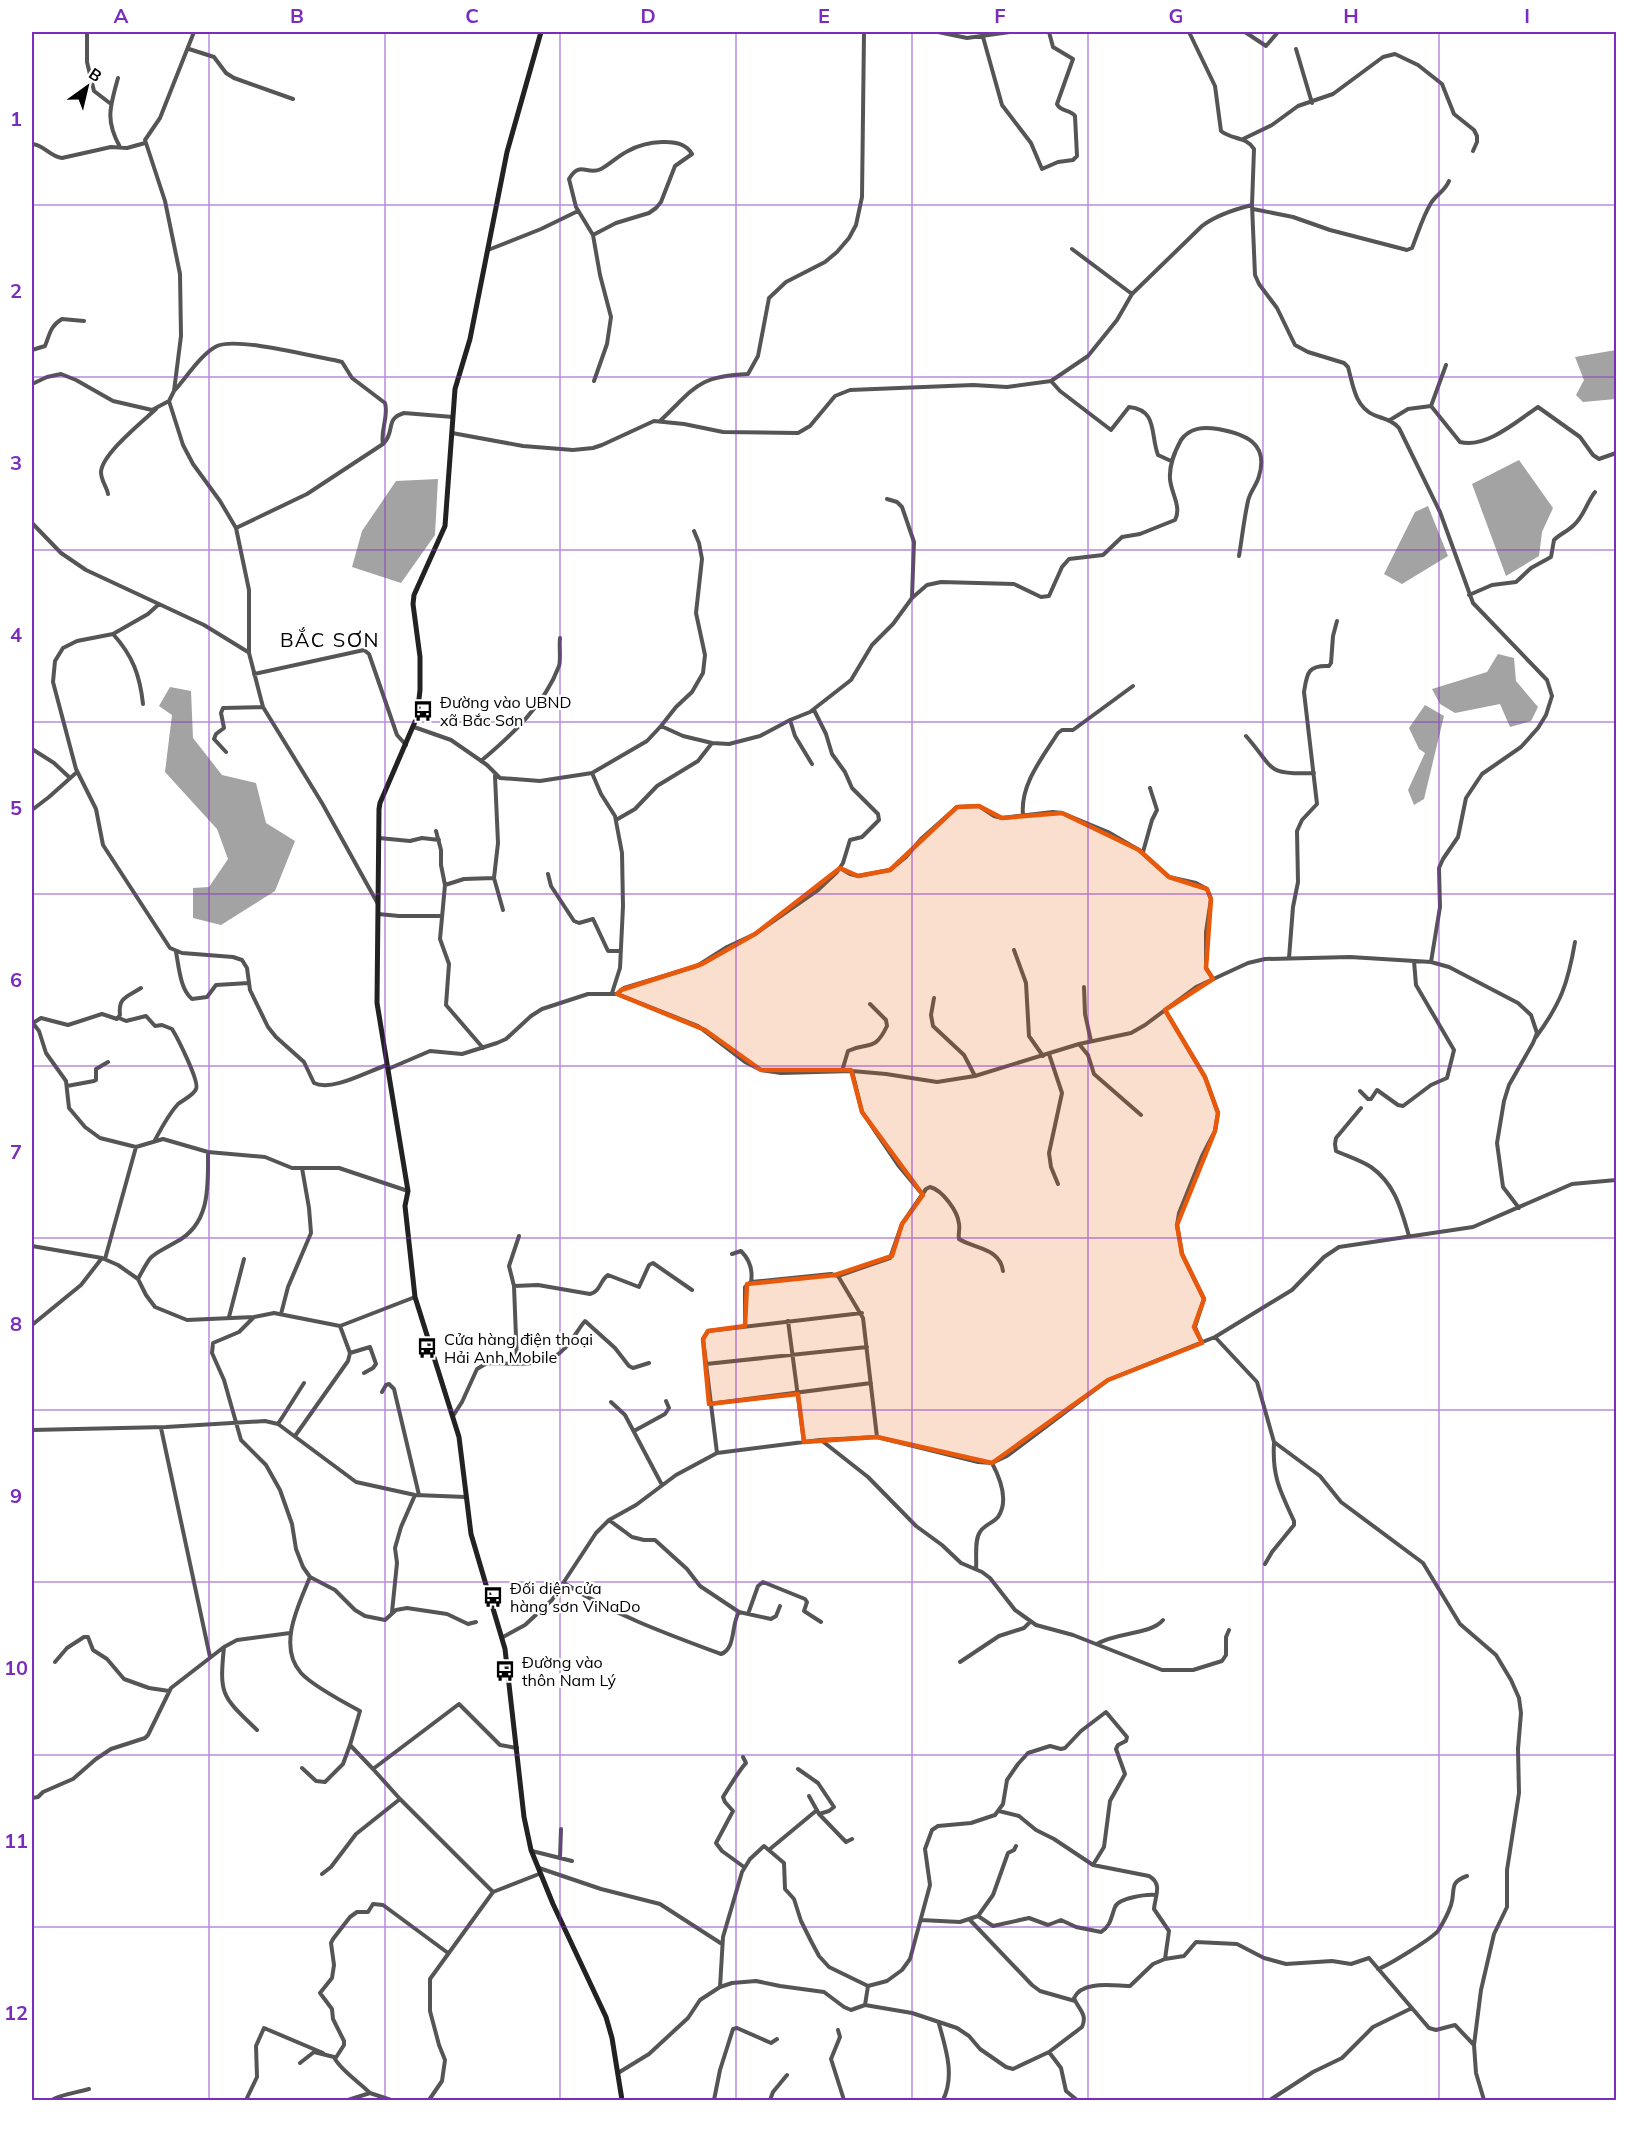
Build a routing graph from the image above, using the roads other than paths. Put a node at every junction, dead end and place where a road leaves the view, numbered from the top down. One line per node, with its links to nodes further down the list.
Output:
1 (87, 32): 17 (street)
2 (194, 32): 12 (street)
3 (541, 32): 28 (street)
4 (864, 32): 42 (street)
5 (938, 32): 11 (street)
6 (1010, 32): 11 (street)
7 (1049, 32): 11 (street)
8 (1189, 32): 18 (street)
9 (1245, 32): 10 (street)
10 (1278, 32)
11 (983, 37)
12 (189, 49): 15 (street); 19 (street)
13 (1296, 49): 16 (street)
14 (117, 78): 17 (street)
15 (293, 99)
16 (1312, 103): 18 (street); 22 (street)
17 (111, 104): 21 (street)
18 (1242, 139): 24 (street)
19 (145, 143): 21 (street); 36 (street)
20 (32, 144): 21 (street)
21 (121, 148)
22 (1473, 151)
23 (1449, 181): 24 (street)
24 (1252, 207): 29 (street); 41 (street)
25 (578, 211): 26 (street); 26 (street); 28 (street)
26 (593, 235): 33 (street)
27 (1072, 249): 29 (street)
28 (488, 250): 40 (street)
29 (1132, 294): 34 (street)
30 (84, 321): 31 (street)
31 (32, 350)
32 (1446, 365): 38 (street)
33 (594, 381)
34 (1051, 381): 42 (street); 46 (street)
35 (32, 384): 39 (street)
36 (174, 391): 37 (street); 44 (street)
37 (169, 401): 39 (street); 51 (street)
38 (1431, 405): 41 (street); 45 (street)
39 (156, 409): 48 (street)
40 (453, 417): 43 (street); 44 (street)
41 (1390, 420): 56 (street)
42 (660, 422): 43 (street)
43 (452, 433): 70 (street)
44 (383, 444): 51 (street)
45 (1617, 453)
46 (1171, 461): 55 (street); 57 (street)
47 (1595, 492): 56 (street)
48 (108, 494)
49 (887, 499): 57 (street)
50 (32, 523): 52 (street)
51 (236, 528): 62 (street)
52 (38, 529): 53 (street); 58 (street)
53 (32, 531)
54 (694, 531): 69 (street)
55 (1239, 556)
56 (1469, 595): 105 (street)
57 (912, 598): 67 (street)
58 (159, 604): 60 (street); 62 (street)
59 (1337, 621): 80 (street)
60 (113, 634): 65 (street); 78 (street)
61 (560, 638): 76 (street)
62 (249, 653): 63 (street)
63 (255, 674): 66 (street); 73 (street)
64 (1133, 686): 85 (street)
65 (143, 704)
66 (263, 707): 75 (street); 95 (street)
67 (814, 710): 68 (street); 91 (street)
68 (790, 720): 72 (street); 77 (street)
69 (661, 726): 72 (street); 79 (street)
70 (414, 727): 73 (street); 76 (street)
71 (1246, 736): 80 (street)
72 (711, 743): 86 (street)
73 (406, 746): 88 (street)
74 (32, 749): 82 (street)
75 (226, 752)
76 (481, 760): 81 (street)
77 (812, 764)
78 (77, 771): 82 (street); 102 (street)
79 (592, 773): 81 (street); 86 (street)
80 (1314, 773): 103 (street)
81 (495, 775): 93 (street)
82 (69, 777): 84 (street)
83 (1150, 788): 90 (street)
84 (32, 810)
85 (1023, 815): 90 (street); 91 (street)
86 (616, 820): 101 (street)
87 (436, 831): 89 (street)
88 (379, 838): 89 (street); 95 (street)
89 (439, 840): 94 (street)
90 (1143, 852): 106 (street)
91 (840, 868): 110 (street)
92 (548, 874): 101 (street)
93 (494, 878): 94 (street); 96 (street)
94 (445, 885): 98 (street)
95 (378, 905): 97 (street)
96 (503, 910)
97 (378, 914): 98 (street); 123 (street)
98 (442, 916): 119 (street)
99 (1575, 942): 116 (street)
100 (1014, 950): 121 (street)
101 (621, 951): 110 (street)
102 (177, 952): 107 (street); 107 (street)
103 (1289, 958): 104 (street); 106 (street)
104 (1414, 961): 105 (street); 128 (street)
105 (1431, 962): 116 (street)
106 (1213, 979): 113 (street)
107 (249, 983): 123 (street)
108 (1084, 987): 117 (street)
109 (141, 988): 114 (street)
110 (614, 994): 119 (street); 124 (street)
111 (934, 998): 126 (street)
112 (870, 1004): 124 (street)
113 (1165, 1010): 117 (street); 162 (street)
114 (119, 1018): 115 (street); 131 (street)
115 (32, 1023): 127 (street)
116 (1536, 1038): 139 (street)
117 (1091, 1041): 118 (street)
118 (1079, 1044): 120 (street); 130 (street)
119 (483, 1048): 123 (street)
120 (1049, 1054): 121 (street); 136 (street)
121 (1043, 1056): 126 (street)
122 (108, 1062): 127 (street)
123 (387, 1067): 137 (street)
124 (842, 1071): 125 (street)
125 (852, 1071): 126 (street); 138 (street)
126 (975, 1076)
127 (67, 1086): 132 (street)
128 (1360, 1091)
129 (1360, 1108): 141 (street)
130 (1142, 1115)
131 (154, 1140): 132 (street); 133 (street)
132 (136, 1147): 144 (street)
133 (208, 1152): 134 (street); 148 (street)
134 (302, 1168): 137 (street); 154 (street)
135 (1617, 1180): 139 (street)
136 (1058, 1184)
137 (408, 1191): 152 (street)
138 (922, 1194): 146 (street); 147 (street)
139 (1519, 1208): 141 (street)
140 (519, 1236): 150 (street)
141 (1409, 1236): 161 (street)
142 (32, 1246): 144 (street)
143 (732, 1254): 149 (street)
144 (104, 1259): 148 (street); 158 (street)
145 (244, 1259): 155 (street)
146 (1003, 1271)
147 (838, 1276): 149 (street); 153 (street)
148 (138, 1279): 155 (street)
149 (751, 1282): 160 (street)
150 (514, 1286): 151 (street); 166 (street)
151 (692, 1290)
152 (415, 1297): 159 (street); 177 (street)
153 (862, 1313): 157 (street); 163 (street)
154 (280, 1314): 156 (street); 159 (street)
155 (229, 1317): 156 (street)
156 (254, 1317): 178 (street)
157 (788, 1321): 160 (street); 165 (street)
158 (32, 1325)
159 (340, 1326): 164 (street)
160 (745, 1326): 168 (street)
161 (1215, 1337): 162 (street); 187 (street)
162 (1202, 1343): 189 (street)
163 (867, 1347): 165 (street); 171 (street)
164 (350, 1353): 169 (street); 183 (street)
165 (793, 1356): 168 (street); 173 (street)
166 (517, 1363): 167 (street); 177 (street)
167 (649, 1363)
168 (706, 1365): 176 (street)
169 (364, 1373)
170 (304, 1383): 179 (street)
171 (871, 1383): 173 (street); 184 (street)
172 (381, 1392): 191 (street)
173 (798, 1394): 176 (street); 186 (street)
174 (666, 1401): 182 (street)
175 (611, 1402): 182 (street)
176 (710, 1404): 188 (street)
177 (453, 1416): 192 (street)
178 (236, 1424): 179 (street); 180 (street); 196 (street)
179 (278, 1424): 183 (street)
180 (161, 1428): 181 (street); 211 (street)
181 (32, 1430)
182 (634, 1431): 190 (street)
183 (295, 1437): 191 (street)
184 (877, 1437): 185 (street); 189 (street)
185 (820, 1440): 186 (street); 195 (street)
186 (804, 1442): 188 (street)
187 (1274, 1442): 194 (street); 256 (street)
188 (717, 1454): 190 (street)
189 (992, 1463): 195 (street)
190 (662, 1485): 193 (street)
191 (417, 1495): 192 (street); 200 (street)
192 (466, 1497): 208 (street)
193 (609, 1520): 197 (street); 199 (street)
194 (1265, 1564)
195 (976, 1569): 205 (street)
196 (310, 1576): 200 (street); 207 (street)
197 (564, 1583): 199 (street); 208 (street)
198 (780, 1606): 201 (street)
199 (740, 1612): 201 (street)
200 (392, 1613): 203 (street)
201 (748, 1614): 204 (street)
202 (1163, 1620): 209 (street)
203 (476, 1622)
204 (822, 1622)
205 (1030, 1622): 209 (street); 213 (street)
206 (1229, 1630): 209 (street)
207 (290, 1633): 210 (street); 216 (street)
208 (503, 1637): 217 (street)
209 (1096, 1645)
210 (224, 1647): 211 (street); 215 (street)
211 (210, 1657): 214 (street)
212 (55, 1662): 214 (street)
213 (960, 1662)
214 (169, 1691): 223 (street)
215 (257, 1730)
216 (350, 1745): 219 (street); 220 (street)
217 (517, 1748): 220 (street); 231 (street)
218 (743, 1757): 235 (street)
219 (302, 1768)
220 (373, 1769): 224 (street)
221 (798, 1769): 226 (street)
222 (809, 1796): 226 (street)
223 (32, 1798)
224 (400, 1799): 237 (street); 239 (street)
225 (999, 1811): 234 (street); 234 (street); 242 (street)
226 (818, 1812): 228 (street); 230 (street)
227 (561, 1829): 232 (street)
228 (852, 1839)
229 (1016, 1846): 241 (street)
230 (770, 1849): 235 (street); 248 (street)
231 (531, 1851): 232 (street); 236 (street)
232 (560, 1858): 233 (street)
233 (572, 1861)
234 (1093, 1865): 240 (street)
235 (744, 1867): 244 (street)
236 (538, 1871): 239 (street); 244 (street); 261 (street)
237 (322, 1874)
238 (1467, 1876): 247 (street)
239 (494, 1892): 245 (street)
240 (1156, 1895): 241 (street); 246 (street)
241 (978, 1916): 243 (street)
242 (921, 1920): 243 (street); 248 (street)
243 (970, 1920): 250 (street)
244 (722, 1944): 249 (street)
245 (448, 1953): 259 (street); 269 (street)
246 (1165, 1959): 247 (street); 250 (street)
247 (1378, 1969): 252 (street)
248 (868, 1986): 251 (street)
249 (720, 1987): 251 (street); 261 (street)
250 (1075, 2001): 257 (street)
251 (865, 2006): 253 (street)
252 (1412, 2008): 256 (street); 276 (street)
253 (939, 2023): 257 (street); 274 (street)
254 (838, 2030): 273 (street)
255 (777, 2039): 271 (street)
256 (1474, 2045): 277 (street)
257 (1049, 2052): 275 (street)
258 (323, 2053): 259 (street); 260 (street); 266 (street)
259 (334, 2058): 264 (street)
260 (300, 2063)
261 (618, 2073): 270 (street)
262 (787, 2075): 272 (street)
263 (89, 2089): 265 (street)
264 (370, 2094): 267 (street); 268 (street)
265 (52, 2100)
266 (246, 2100)
267 (348, 2100)
268 (391, 2100)
269 (429, 2100)
270 (622, 2100)
271 (714, 2100)
272 (770, 2100)
273 (844, 2100)
274 (943, 2100)
275 (1077, 2100)
276 (1270, 2100)
277 (1484, 2100)

